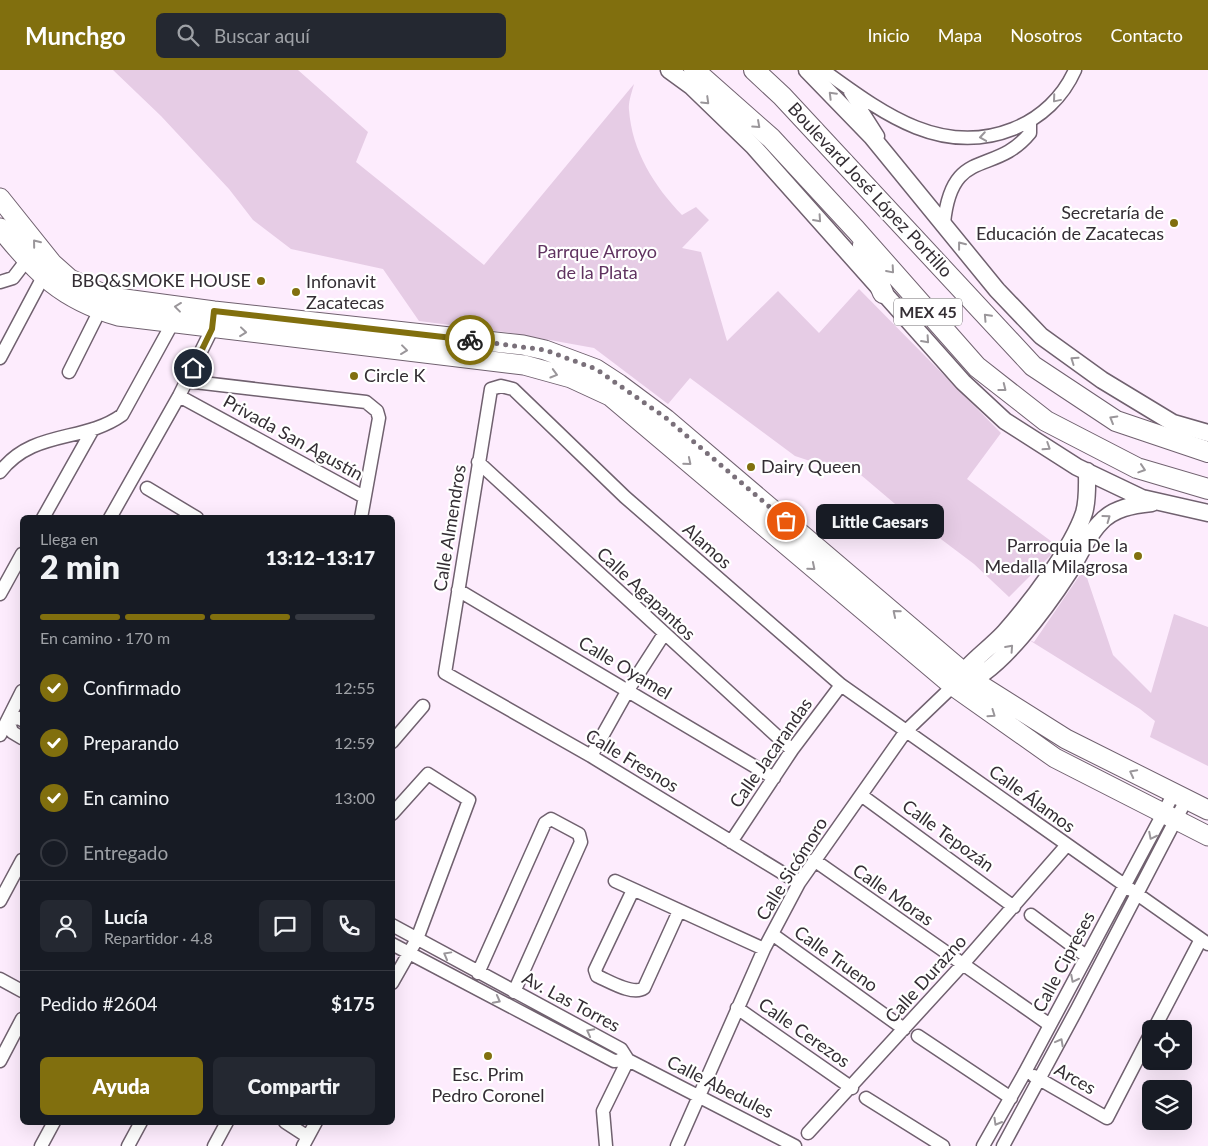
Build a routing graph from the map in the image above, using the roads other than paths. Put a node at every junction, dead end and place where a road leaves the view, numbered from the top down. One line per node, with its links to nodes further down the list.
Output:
1 (669, 70): 18 (street, one-way to 18)
2 (694, 70): 14 (main road, Boulevard José López Portillo / MEX 45, one-way to 14)
3 (754, 70): 30 (main road, Boulevard José López Portillo / MEX 45, one-way to 3)
4 (807, 70): 10 (street, one-way to 4)
5 (823, 70): 8 (street)
6 (838, 70): 8 (street)
7 (1075, 70): 9 (street, one-way to 9)
8 (847, 88): 9 (street, one-way to 8); 10 (street)
9 (1030, 122): 12 (street)
10 (889, 157): 12 (street)
11 (0, 198): 20 (main road, one-way to 11)
12 (944, 223): 29 (street, one-way to 12)
13 (0, 228): 15 (main road)
14 (856, 230): 18 (main road); 35 (main road, Boulevard José López Portillo / MEX 45, one-way to 35)
15 (26, 261): 16 (main road); 17 (street)
16 (43, 277): 19 (main road); 23 (street)
17 (0, 282)
18 (883, 292): 32 (street, one-way to 32)
19 (100, 310): 21 (main road); 24 (street)
20 (213, 320): 21 (main road); 22 (main road); 25 (street)
21 (172, 324): 28 (street)
22 (303, 330): 49 (main road, one-way to 49); 49 (main road, one-way to 22)
23 (0, 358)
24 (69, 372)
25 (186, 381): 27 (street); 36 (street, Privada San Agustín)
26 (491, 389): 31 (street, Calle Almendros); 50 (street, Alamos)
27 (179, 396): 36 (street, Privada San Agustín); 40 (street)
28 (93, 429): 33 (street); 39 (street)
29 (1208, 433)
30 (1208, 452)
31 (478, 462): 44 (street, Calle Almendros); 47 (street, Calle Agapantos)
32 (1087, 471): 37 (street); 46 (street)
33 (0, 472)
34 (147, 488): 41 (street)
35 (1208, 489)
36 (364, 497): 42 (street, Privada San Agustín)
37 (1156, 502): 38 (street); 46 (street, one-way to 37)
38 (1208, 513)
39 (45, 515)
40 (112, 515)
41 (192, 515)
42 (361, 515)
43 (20, 558): 45 (street)
44 (458, 590): 48 (street, Calle Almendros); 51 (street, Calle Oyamel)
45 (0, 594)
46 (1029, 614): 49 (street)
47 (664, 634): 51 (street); 60 (street, Calle Agapantos)
48 (445, 673): 61 (street, Calle Fresnos)
49 (963, 679): 56 (street, Calle Sicómoro); 64 (main road, one-way to 49); 67 (main road, one-way to 67)
50 (840, 685): 56 (street, Alamos); 60 (street, Calle Jacarandas)
51 (628, 690): 61 (street); 62 (street, Calle Oyamel)
52 (20, 694): 54 (street)
53 (423, 706): 59 (street)
54 (4, 718): 55 (street); 57 (street); 58 (street)
55 (20, 719)
56 (906, 731): 63 (street, Calle Sicómoro); 70 (street, Calle Álamos)
57 (0, 735)
58 (20, 737)
59 (395, 739)
60 (792, 750): 62 (street, Calle Jacarandas)
61 (591, 756): 69 (street, Calle Fresnos)
62 (774, 778): 69 (street, Calle Jacarandas)
63 (861, 795): 71 (street, Calle Sicómoro); 79 (street, Calle Tepozán)
64 (1180, 797): 65 (main road); 67 (street, Calle Cipreses)
65 (1208, 810)
66 (395, 811): 84 (street)
67 (1170, 817): 68 (main road); 75 (street, Calle Cipreses, one-way to 75); 77 (street, Calle Cipreses)
68 (1206, 837)
69 (731, 842): 74 (street, Calle Fresnos)
70 (1066, 846): 75 (street, Calle Álamos); 79 (street, Calle Durazno)
71 (814, 860): 74 (street, Calle Sicómoro); 90 (street, Calle Moras)
72 (20, 864): 78 (street)
73 (615, 881): 76 (street)
74 (799, 883): 83 (street, Calle Sicómoro)
75 (1126, 887): 77 (street, Calle Álamos); 89 (street, Calle Cipreses)
76 (633, 890): 80 (street); 80 (street)
77 (1138, 895): 85 (street, Calle Álamos); 106 (street, Calle Cipreses, one-way to 77)
78 (0, 901)
79 (1014, 907): 90 (street, Calle Durazno)
80 (679, 910): 87 (street)
81 (1031, 916): 89 (street)
82 (395, 927): 84 (street, Av. Las Torres)
83 (772, 934): 87 (street, Calle Sicómoro); 100 (street, Calle Trueno)
84 (417, 939): 88 (street); 91 (street, Av. Las Torres, one-way to 84)
85 (1204, 941): 97 (street)
86 (395, 946): 88 (street, Av. Las Torres)
87 (764, 948): 96 (street, Calle Sicómoro)
88 (409, 953): 92 (street); 104 (street, Av. Las Torres, one-way to 104)
89 (1086, 956): 99 (street, Calle Cipreses, one-way to 99)
90 (962, 965): 99 (street, Calle Moras); 100 (street, Calle Durazno)
91 (478, 973): 95 (street, Av. Las Torres); 95 (street)
92 (395, 978)
93 (0, 979): 94 (street)
94 (20, 990)
95 (514, 992): 104 (street, Av. Las Torres, one-way to 95)
96 (737, 1008): 107 (street, Calle Cerezos); 108 (street, Calle Sicómoro)
97 (1159, 1020)
98 (20, 1023): 103 (street)
99 (1050, 1025): 105 (street, Calle Cipreses)
100 (904, 1029): 107 (street, Calle Durazno)
101 (918, 1036): 110 (street)
102 (1142, 1050): 106 (street, Arces)
103 (0, 1060)
104 (628, 1060): 108 (street, Calle Abedules); 121 (street)
105 (1025, 1072): 106 (street, Arces); 110 (street, Calle Cipreses)
106 (1040, 1079): 126 (street, Calle Cipreses)
107 (852, 1088): 116 (street, Calle Durazno)
108 (698, 1095): 122 (street, Calle Sicómoro); 123 (street, Calle Abedules)
109 (866, 1098): 124 (street)
110 (1010, 1098): 125 (street, Calle Cipreses, one-way to 125)
111 (52, 1125): 118 (street)
112 (139, 1125): 119 (street)
113 (225, 1125): 120 (street)
114 (288, 1125): 117 (street)
115 (314, 1125): 117 (street)
116 (808, 1133)
117 (306, 1141)
118 (41, 1146)
119 (128, 1146)
120 (214, 1146)
121 (606, 1146)
122 (677, 1146)
123 (795, 1146)
124 (944, 1146)
125 (983, 1146)
126 (1003, 1146)

